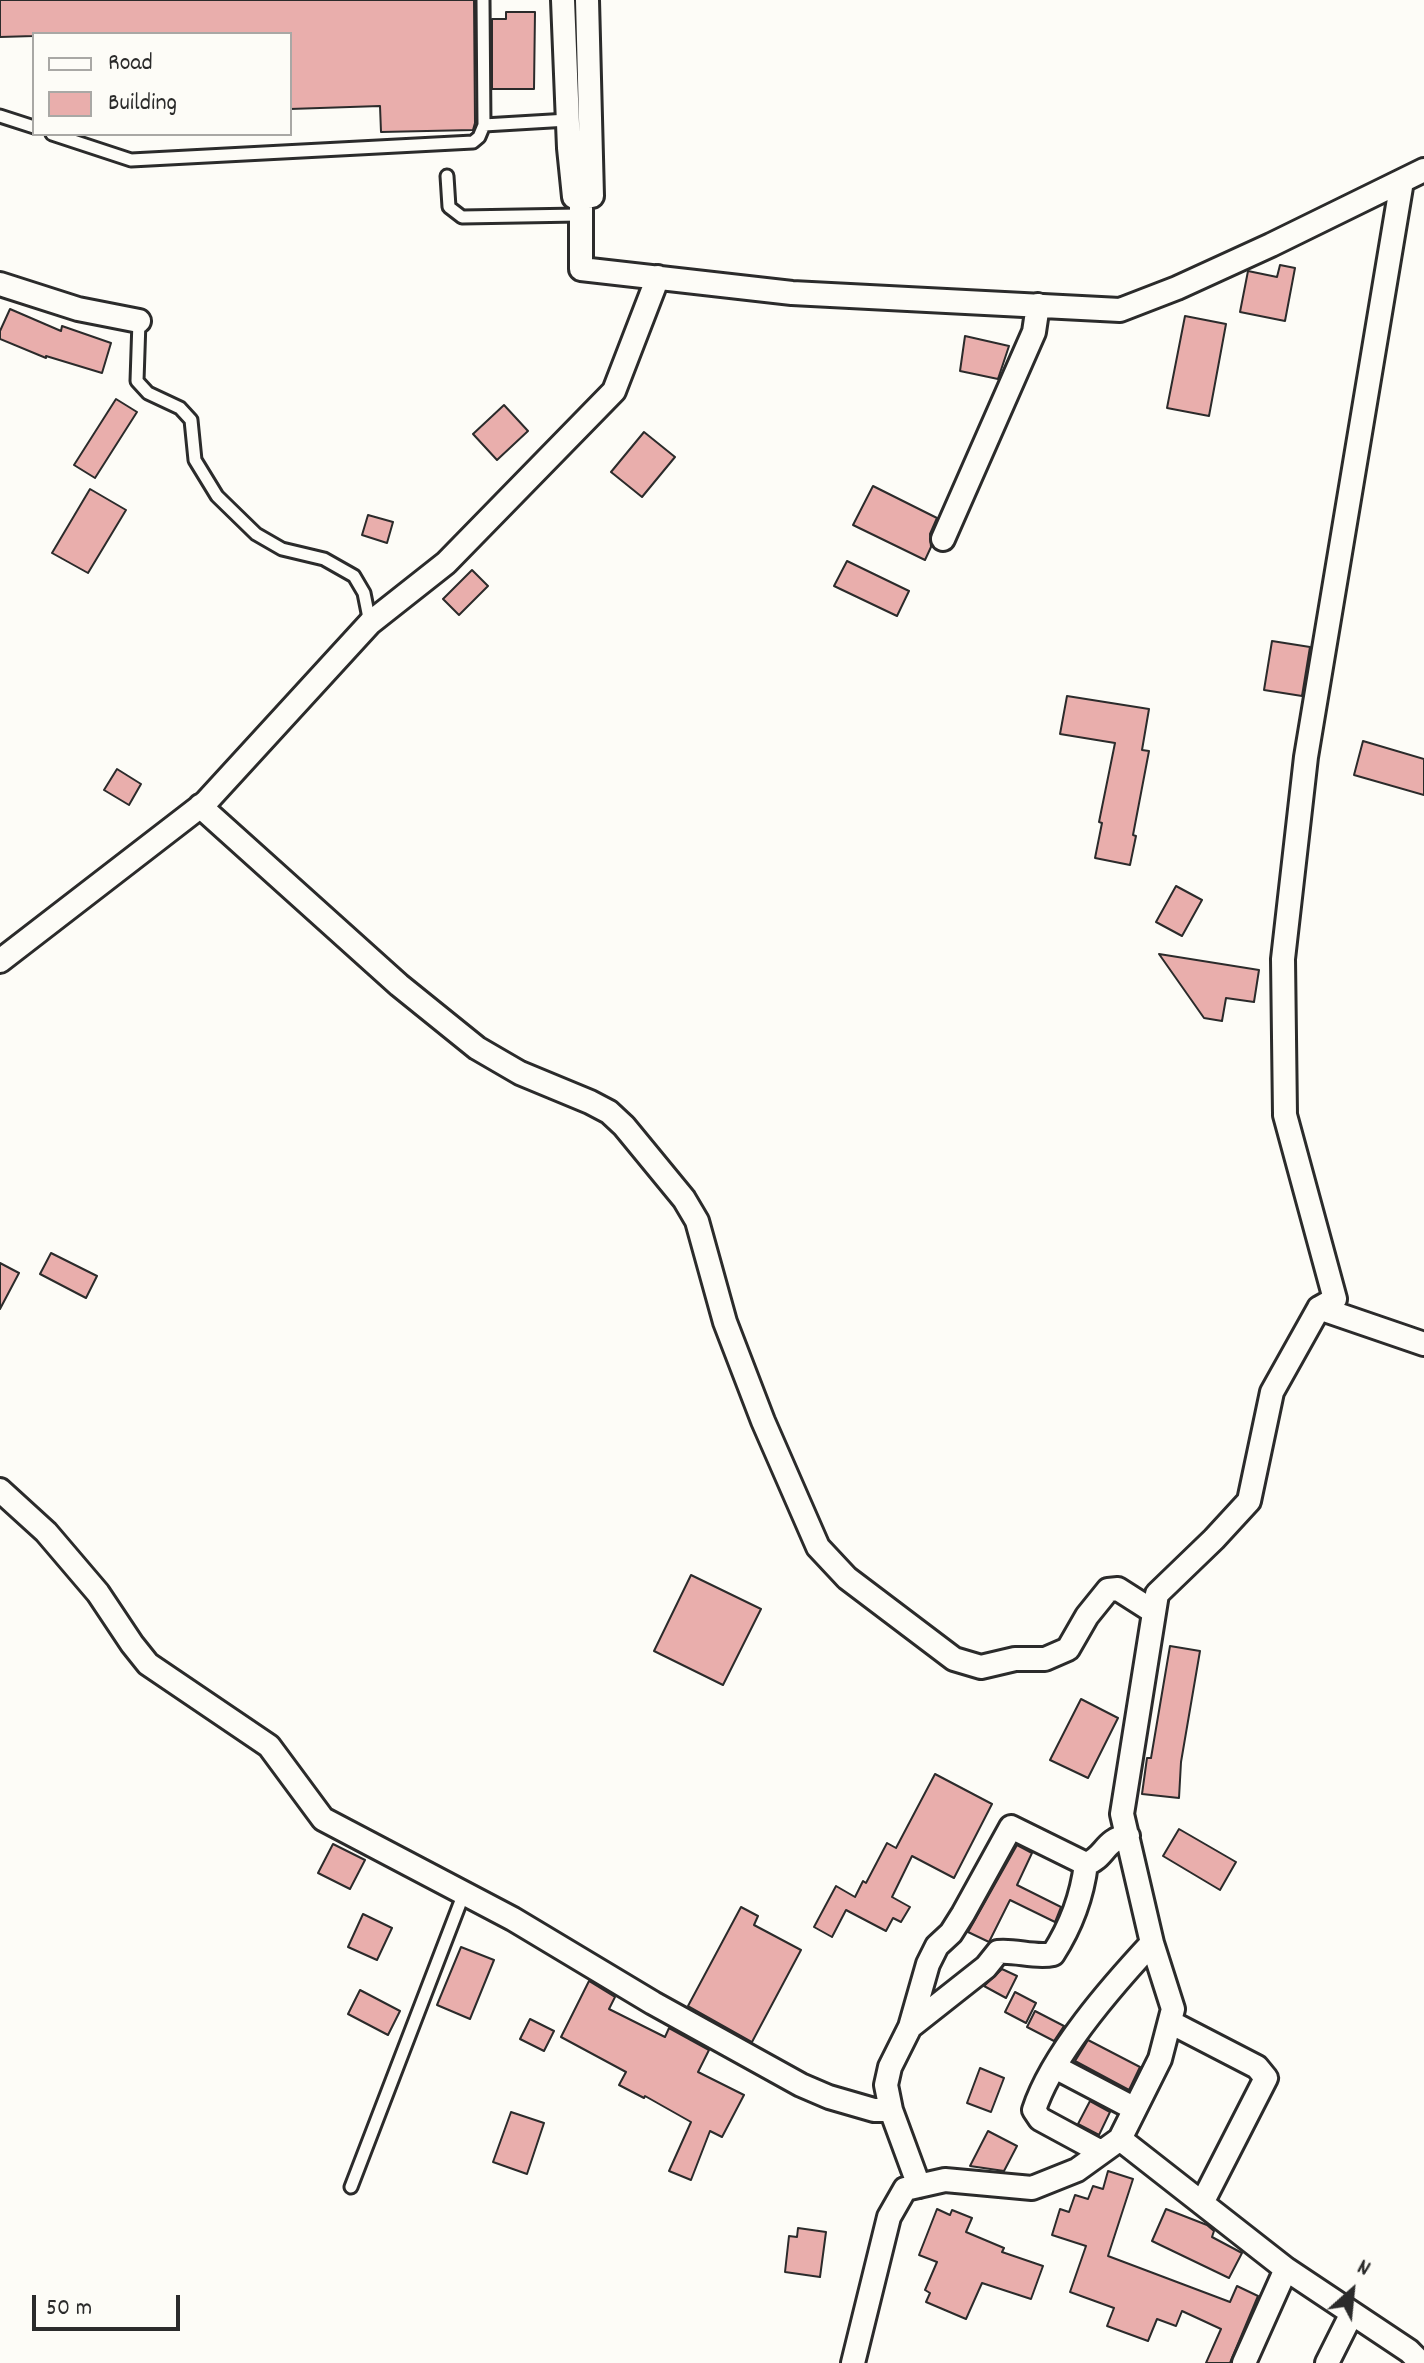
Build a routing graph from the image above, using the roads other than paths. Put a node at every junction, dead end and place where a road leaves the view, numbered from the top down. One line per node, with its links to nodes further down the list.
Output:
1 (483, 0): 6 (lane)
2 (563, 0): 5 (street)
3 (587, 0): 12 (street)
4 (0, 116): 7 (lane)
5 (568, 120): 6 (lane); 12 (street)
6 (484, 125): 8 (lane)
7 (32, 126)
8 (58, 136)
9 (1424, 170): 11 (street)
10 (447, 176): 12 (lane)
11 (1402, 181): 15 (street); 21 (street)
12 (580, 206): 13 (street)
13 (658, 277): 15 (street); 18 (street)
14 (0, 284): 16 (street)
15 (1038, 305): 17 (street)
16 (139, 321): 18 (lane)
17 (943, 539)
18 (370, 623): 19 (street)
19 (200, 806): 20 (street); 24 (street)
20 (0, 961)
21 (1319, 1308): 22 (street); 24 (street)
22 (1424, 1344)
23 (0, 1490): 27 (street)
24 (1154, 1612): 25 (street)
25 (1128, 1836): 26 (street); 28 (street)
26 (1086, 1864): 30 (street); 30 (street)
27 (464, 1893): 33 (street); 37 (lane)
28 (1152, 1943): 29 (street); 31 (street)
29 (1170, 2022): 32 (street); 38 (street)
30 (910, 2027): 33 (street)
31 (1055, 2067): 32 (street); 35 (street)
32 (1135, 2109): 34 (street)
33 (891, 2110): 36 (street)
34 (1120, 2139): 35 (street); 38 (street)
35 (1101, 2152): 36 (street)
36 (919, 2186): 41 (street)
37 (351, 2187)
38 (1202, 2203): 39 (street)
39 (1286, 2269): 40 (street); 42 (street)
40 (1352, 2313): 43 (street); 44 (street)
41 (853, 2363)
42 (1244, 2363)
43 (1327, 2363)
44 (1421, 2363)

